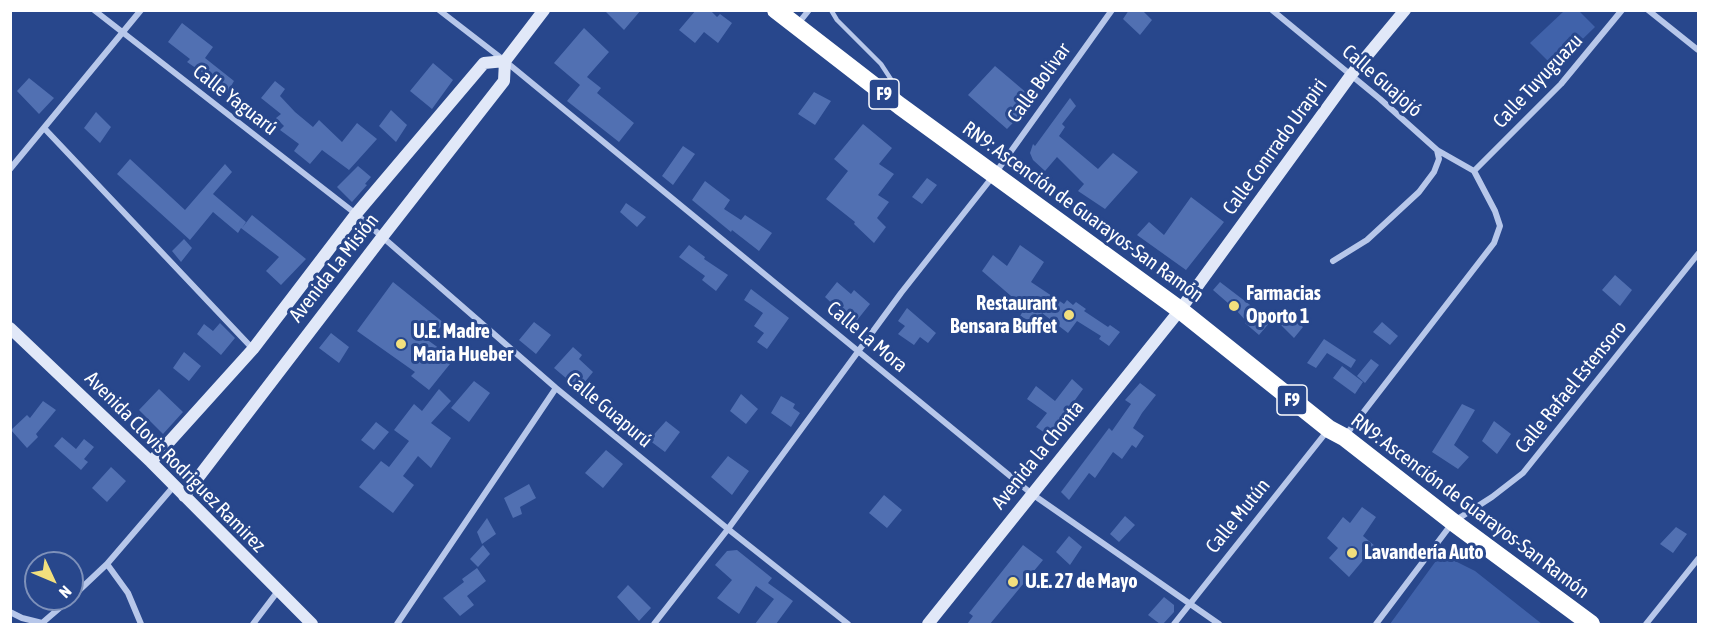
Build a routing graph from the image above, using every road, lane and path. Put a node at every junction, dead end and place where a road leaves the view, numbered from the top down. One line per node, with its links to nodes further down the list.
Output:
1 (94, 10): 14 (street, Calle Yaguarú)
2 (141, 10): 14 (street)
3 (439, 10): 16 (street, Calle La Mora)
4 (544, 10): 16 (main road, Avenida La Misión)
5 (776, 10): 13 (highway, RN9: Ascención de Guarayos-San Ramón / F9)
6 (809, 10): 13 (street)
7 (831, 10): 18 (lane)
8 (1112, 10): 23 (street, Calle Bolivar)
9 (1272, 10): 17 (street, Calle Guajojó)
10 (1405, 10): 17 (main road, Calle Conrrado Urapiri)
11 (1622, 10): 22 (street, Calle Tuyuguazu)
12 (1648, 10): 15 (street)
13 (797, 26): 18 (highway, RN9: Ascención de Guarayos-San Ramón / F9)
14 (122, 33): 19 (street); 24 (street, Calle Yaguarú)
15 (1698, 50)
16 (504, 61): 24 (main road, Avenida La Misión); 25 (main road, Avenida La Misión); 31 (street, Calle La Mora)
17 (1352, 75): 20 (street, Calle Guajojó); 28 (main road, Calle Conrrado Urapiri)
18 (900, 106): 23 (highway, RN9: Ascención de Guarayos-San Ramón / F9)
19 (44, 128): 21 (street); 30 (street)
20 (1437, 150): 22 (street, Calle Guajojó); 27 (street)
21 (10, 169)
22 (1474, 171): 33 (street, Calle Mutún)
23 (994, 175): 28 (highway, RN9: Ascención de Guarayos-San Ramón / F9); 31 (street, Calle Bolivar)
24 (356, 214): 25 (street, Calle Guapurú); 30 (main road, Avenida La Misión)
25 (382, 236): 32 (street, Calle Guapurú); 37 (main road, Avenida La Misión)
26 (1698, 254): 38 (street, Calle Rafael Estensoro)
27 (1333, 261)
28 (1180, 310): 33 (highway, RN9: Ascención de Guarayos-San Ramón / F9); 36 (main road, Avenida la Chonta)
29 (10, 328): 34 (main road, Avenida Clovis Rodriguez Ramirez)
30 (253, 350): 34 (main road, Avenida La Misión)
31 (858, 351): 36 (street, Calle La Mora); 39 (street, Calle Bolivar)
32 (556, 388): 39 (street, Calle Guapurú); 51 (street)
33 (1337, 433): 38 (highway, RN9: Ascención de Guarayos-San Ramón / F9); 44 (street, Calle Mutún)
34 (151, 462): 35 (main road, Avenida Clovis Rodriguez Ramirez)
35 (174, 486): 37 (main road, Avenida Clovis Rodriguez Ramirez); 41 (street)
36 (1032, 494): 44 (street, Calle La Mora); 54 (main road, Avenida la Chonta)
37 (184, 496): 43 (main road, Avenida Clovis Rodriguez Ramirez)
38 (1453, 522): 57 (street); 58 (highway, RN9: Ascención de Guarayos-San Ramón / F9)
39 (728, 529): 52 (street, Calle Bolivar); 53 (street, Calle Guapurú)
40 (1698, 559): 59 (street)
41 (107, 564): 42 (street); 48 (street)
42 (84, 586)
43 (278, 591): 49 (street); 50 (main road, Avenida Clovis Rodriguez Ramirez)
44 (1189, 604): 55 (street, Calle Mutún); 56 (street, Calle La Mora)
45 (56, 611): 47 (street)
46 (10, 612): 47 (street)
47 (41, 624)
48 (141, 624)
49 (253, 624)
50 (312, 624)
51 (397, 624)
52 (654, 624)
53 (848, 624)
54 (928, 624)
55 (1174, 624)
56 (1219, 624)
57 (1376, 624)
58 (1591, 624)
59 (1646, 624)

